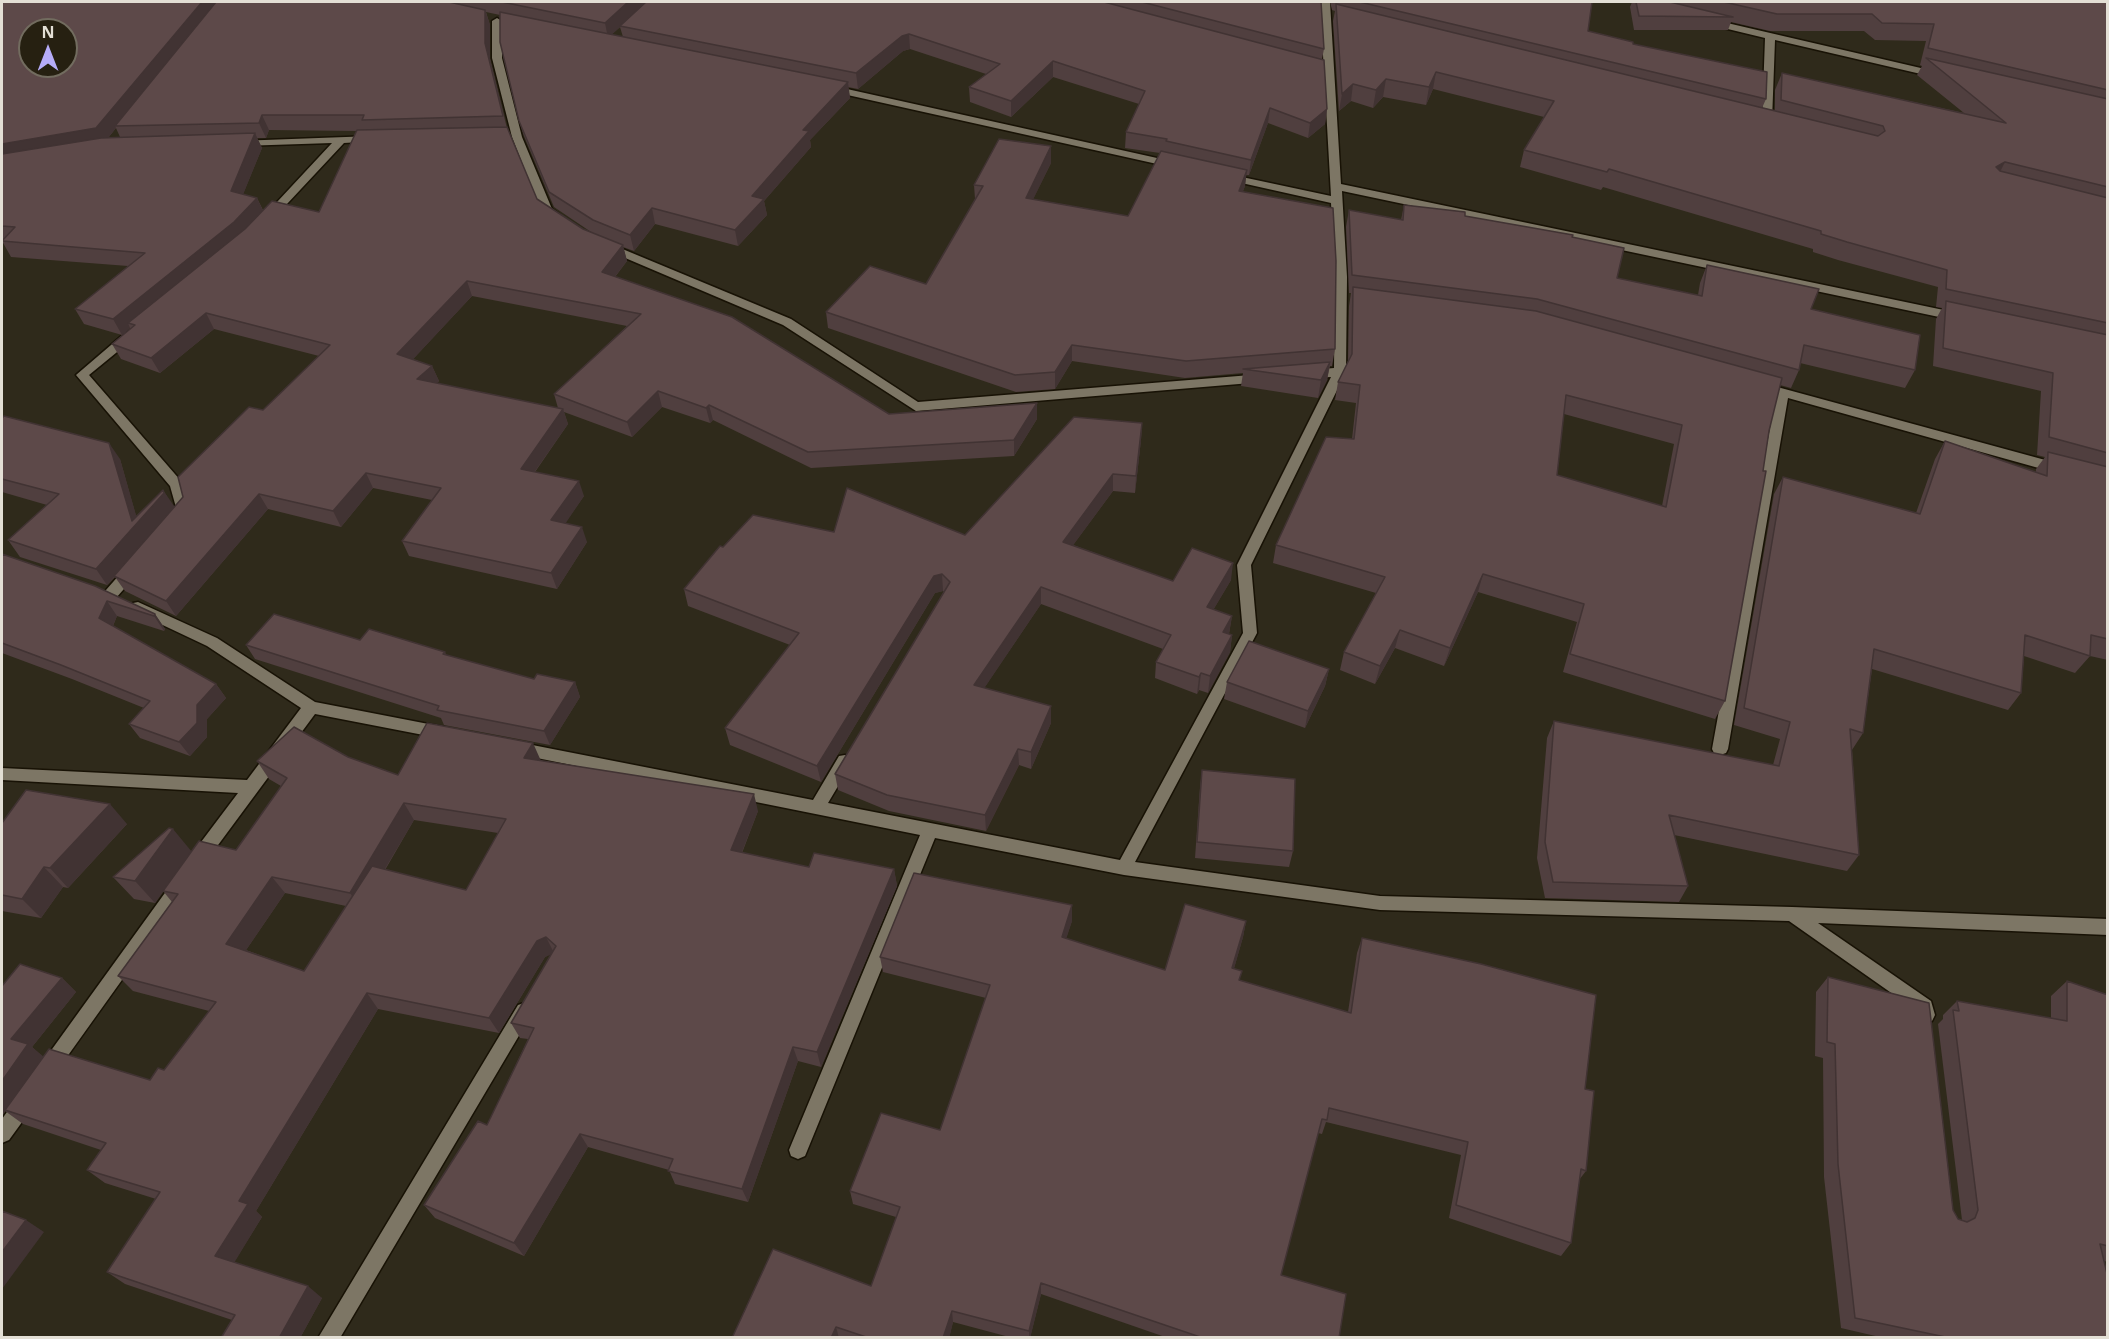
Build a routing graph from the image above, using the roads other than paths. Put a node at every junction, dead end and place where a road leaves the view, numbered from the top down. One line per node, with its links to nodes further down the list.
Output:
1 (1325, 2): 2 (street)
2 (1325, 14): 3 (street); 8 (street)
3 (1337, 17)
4 (1705, 20): 6 (street)
5 (497, 21): 19 (street)
6 (1770, 36): 9 (street); 11 (street)
7 (1317, 68): 8 (street)
8 (1329, 71): 17 (street)
9 (1944, 76)
10 (821, 86): 15 (street)
11 (1756, 118)
12 (388, 139): 13 (street)
13 (341, 140): 14 (street); 20 (street)
14 (225, 144)
15 (1184, 167)
16 (1219, 175): 18 (street)
17 (1335, 186): 18 (street); 22 (street)
18 (1336, 201): 24 (street)
19 (565, 223)
20 (262, 224)
21 (591, 240): 24 (street)
22 (1967, 319)
23 (137, 330): 28 (street)
24 (1340, 372): 39 (street)
25 (1748, 383): 26 (street)
26 (1783, 392): 27 (street); 34 (street)
27 (2074, 472)
28 (170, 528)
29 (140, 561): 30 (street)
30 (311, 707): 31 (street); 36 (street)
31 (461, 737)
32 (507, 746): 37 (street)
33 (854, 747): 37 (street)
34 (1720, 749)
35 (2, 774): 36 (street)
36 (250, 787): 44 (street)
37 (818, 806): 38 (street)
38 (932, 828): 39 (street); 45 (street)
39 (1124, 868): 40 (street)
40 (1792, 914): 41 (street); 43 (street)
41 (2108, 927)
42 (535, 993): 46 (street)
43 (1928, 1029)
44 (2, 1134)
45 (798, 1150)
46 (328, 1338)

